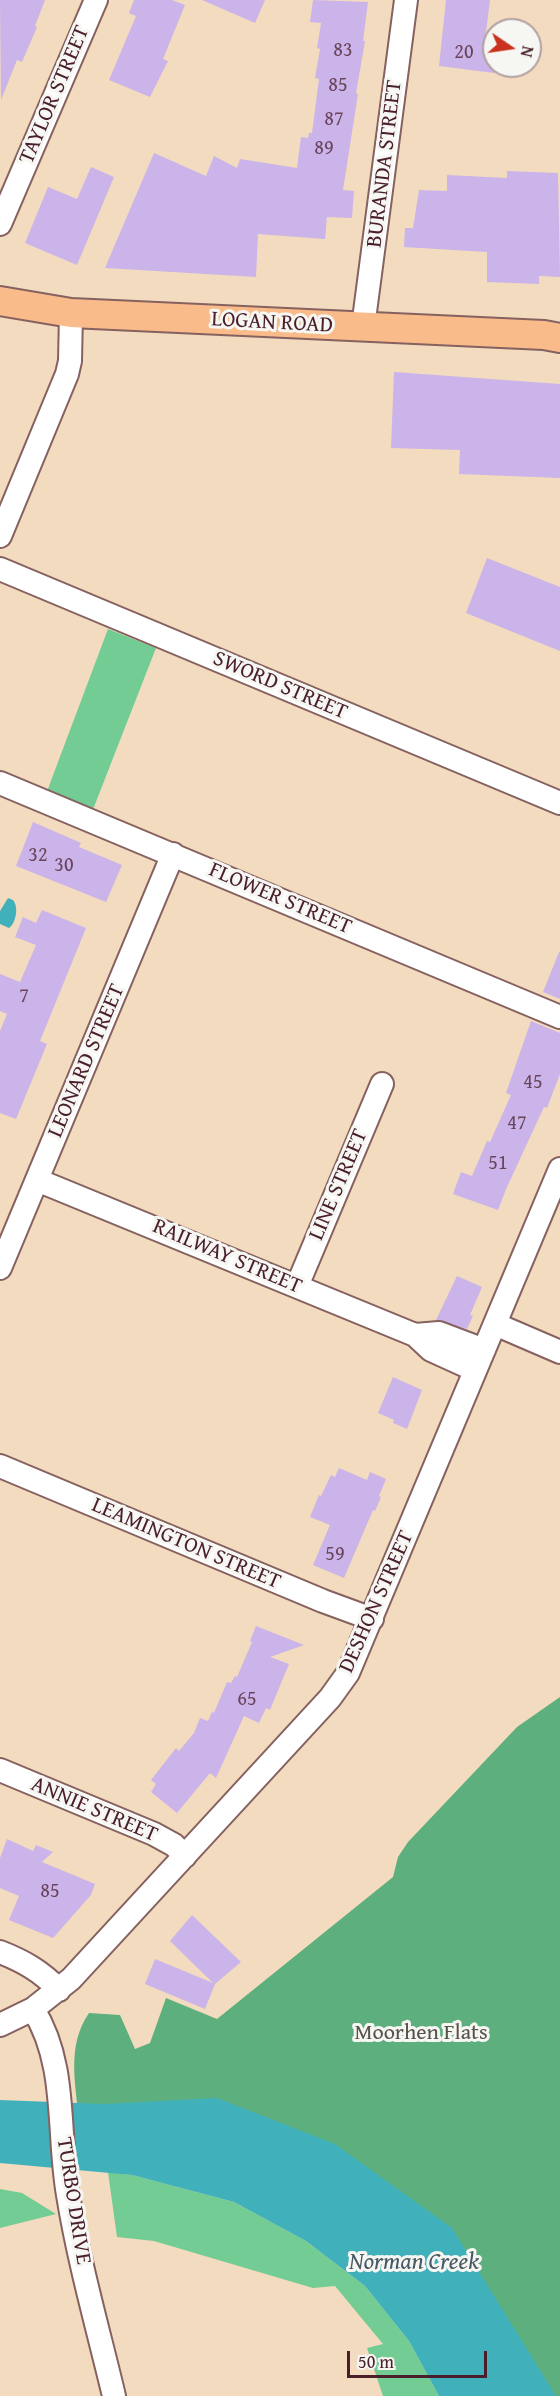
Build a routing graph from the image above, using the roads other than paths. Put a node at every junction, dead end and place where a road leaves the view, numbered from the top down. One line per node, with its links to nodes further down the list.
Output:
1 (96, 0): 3 (street, TAYLOR STREET)
2 (406, 0): 6 (street, BURANDA STREET)
3 (0, 224)
4 (0, 301): 5 (main road, LOGAN ROAD)
5 (71, 313): 6 (main road, LOGAN ROAD); 8 (street)
6 (363, 327): 7 (main road, LOGAN ROAD)
7 (555, 336)
8 (0, 536)
9 (0, 569): 11 (street, SWORD STREET)
10 (0, 783): 12 (street, FLOWER STREET)
11 (560, 803)
12 (173, 854): 13 (street, FLOWER STREET); 16 (street, LEONARD STREET)
13 (560, 1017)
14 (382, 1083): 18 (street, LINE STREET)
15 (560, 1169): 19 (street, DESHON STREET)
16 (38, 1180): 17 (street, LEONARD STREET); 18 (street, RAILWAY STREET)
17 (0, 1268)
18 (297, 1286): 21 (street, RAILWAY STREET)
19 (495, 1324): 20 (street); 21 (street, DESHON STREET)
20 (560, 1352)
21 (479, 1360): 23 (street, DESHON STREET)
22 (0, 1466): 23 (street, LEAMINGTON STREET)
23 (372, 1619): 25 (street, DESHON STREET)
24 (0, 1770): 25 (street, ANNIE STREET)
25 (185, 1856): 27 (street, DESHON STREET)
26 (0, 1952): 27 (street)
27 (59, 1990): 28 (street, DESHON STREET)
28 (33, 2009): 29 (street, DESHON STREET); 30 (street, TURBO DRIVE)
29 (0, 2025)
30 (114, 2396)

